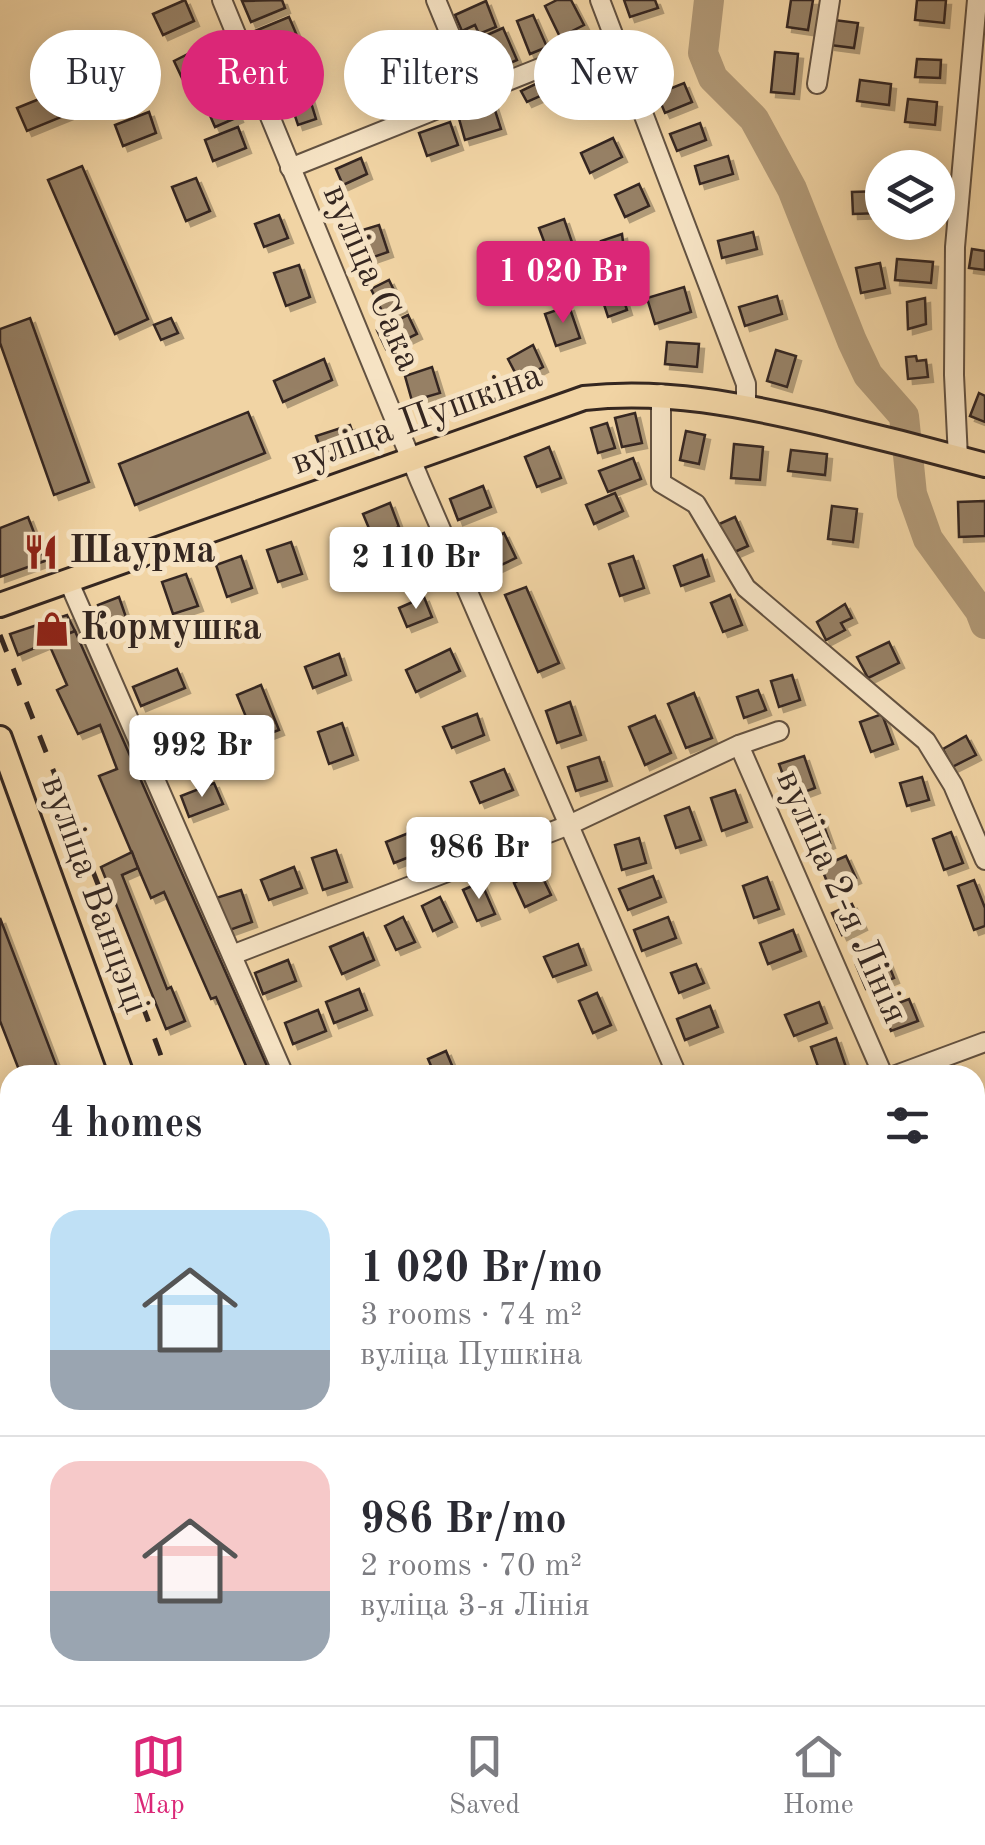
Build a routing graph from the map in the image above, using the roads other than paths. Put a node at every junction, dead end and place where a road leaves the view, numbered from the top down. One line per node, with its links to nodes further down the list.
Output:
1 (222, 0): 11 (street, вуліца Сака)
2 (436, 0): 6 (street)
3 (600, 0): 7 (street)
4 (830, 0): 8 (street)
5 (976, 0): 14 (street)
6 (448, 30)
7 (612, 30)
8 (818, 84)
9 (406, 120): 11 (street)
10 (646, 120): 13 (street)
11 (290, 168): 15 (street, вуліца Сака)
12 (660, 394): 13 (main road, вуліца Пушкіна); 15 (main road, вуліца Пушкіна); 23 (street)
13 (746, 406): 14 (main road, вуліца Пушкіна)
14 (958, 458): 16 (main road, вуліца Пушкіна)
15 (412, 460): 17 (main road, вуліца Пушкіна); 22 (street, вуліца Сака)
16 (985, 465)
17 (68, 580): 18 (main road, вуліца Пушкіна); 24 (street)
18 (0, 605)
19 (779, 732): 21 (street)
20 (0, 738): 26 (main road, вуліца Ванцэці)
21 (739, 746): 22 (street); 29 (street, вуліца 2-я Лінія)
22 (569, 825): 24 (street); 28 (street, вуліца Сака)
23 (985, 860)
24 (232, 955): 27 (street)
25 (985, 1042): 30 (street, вуліца 2-я Лінія)
26 (118, 1065)
27 (280, 1065)
28 (673, 1065)
29 (880, 1065)
30 (923, 1065)

